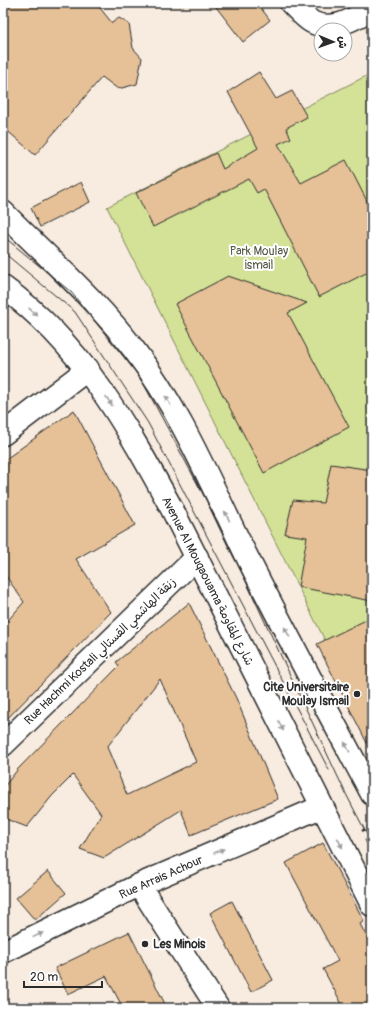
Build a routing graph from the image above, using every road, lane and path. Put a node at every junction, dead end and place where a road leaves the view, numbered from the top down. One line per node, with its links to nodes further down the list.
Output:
1 (291, 3): 2 (main road)
2 (372, 9)
3 (3, 212): 9 (main road, one-way to 3)
4 (3, 286): 5 (main road, Avenue Al Mouqaouama شارع المقاومة, one-way to 5)
5 (88, 369): 6 (main road); 7 (main road, Avenue Al Mouqaouama شارع المقاومة, one-way to 7)
6 (3, 434)
7 (197, 557): 8 (main road, Rue Hachmi Kostali زنقة الهاشمي القستالي); 10 (main road, Avenue Al Mouqaouama شارع المقاومة, one-way to 10)
8 (3, 745)
9 (369, 780)
10 (321, 807): 11 (main road, Rue Arrais Achour, one-way to 10); 12 (main road, Avenue Al Mouqaouama شارع المقاومة, one-way to 12)
11 (139, 885): 13 (main road, Rue Arrais Achour, one-way to 11); 14 (main road)
12 (372, 905)
13 (3, 952)
14 (218, 1008)

